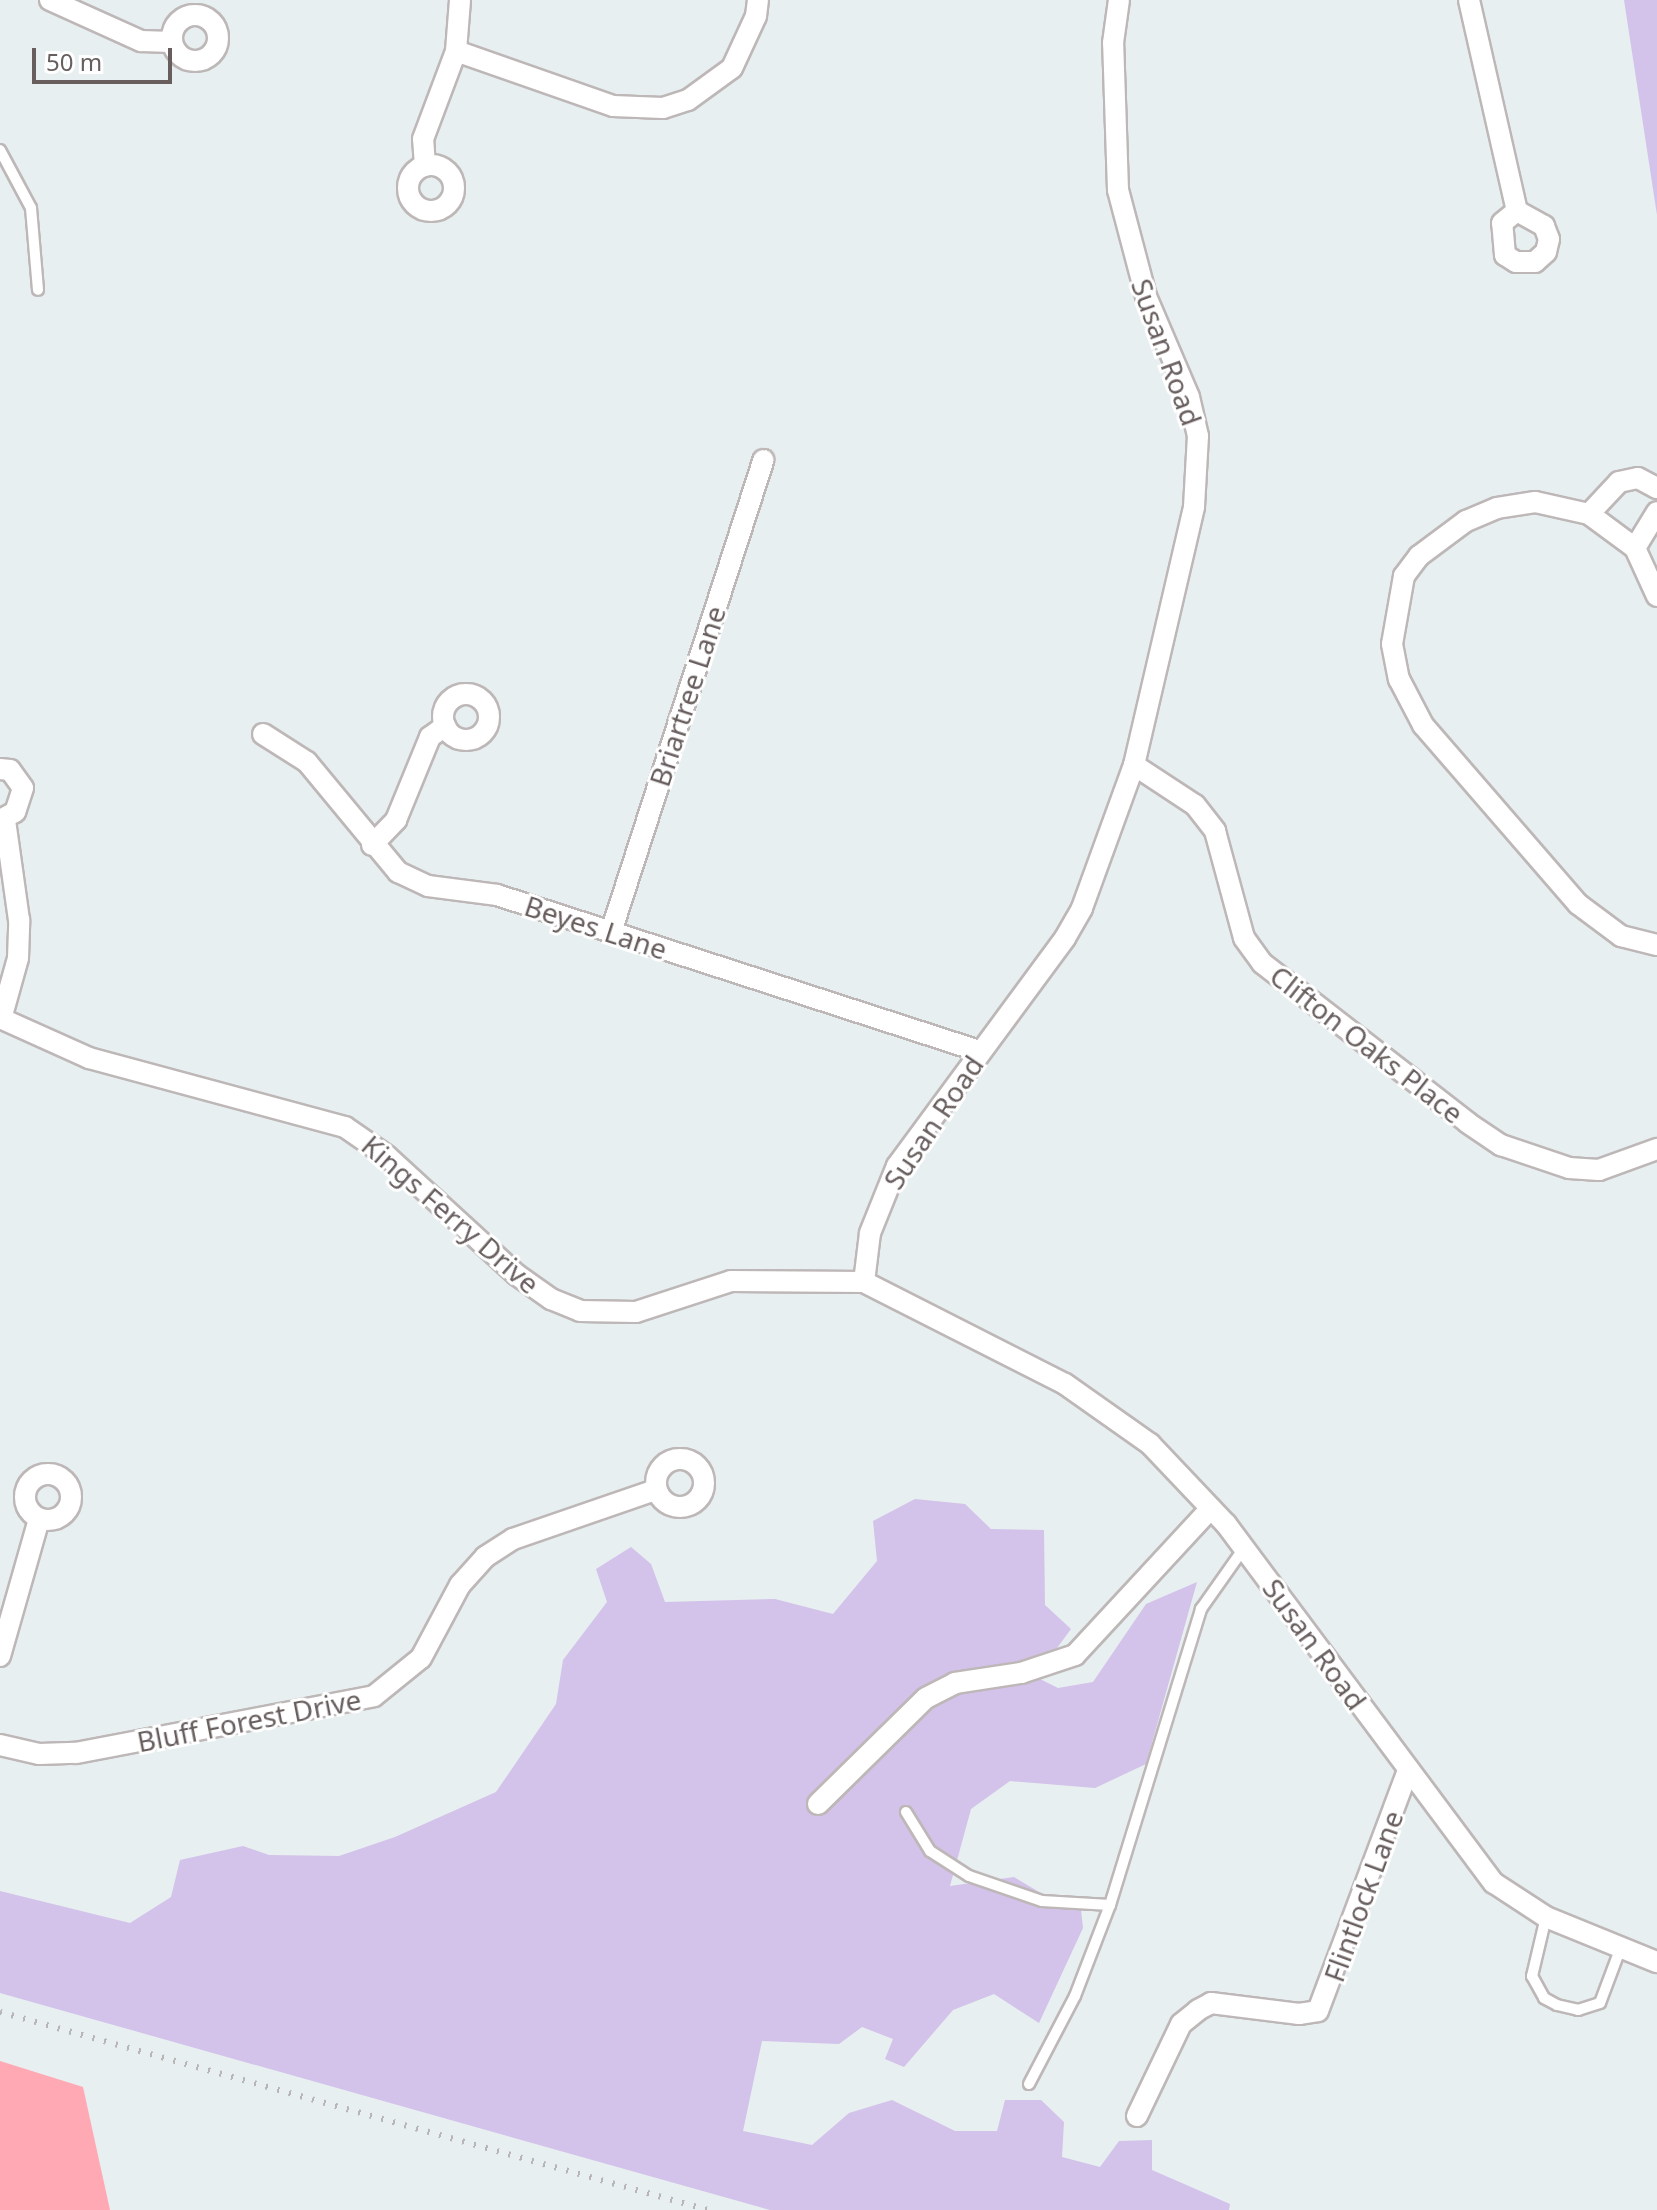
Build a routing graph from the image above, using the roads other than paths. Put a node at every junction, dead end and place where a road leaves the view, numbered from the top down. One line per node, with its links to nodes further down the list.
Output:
1 (50, 0): 6 (street)
2 (460, 0): 7 (street)
3 (758, 0): 7 (street)
4 (1119, 0): 20 (street, Susan Road)
5 (1469, 0): 10 (street)
6 (172, 42)
7 (456, 51): 9 (street)
8 (0, 150): 11 (lane)
9 (425, 166)
10 (1517, 211)
11 (38, 290)
12 (763, 460): 24 (street, Briartree Lane)
13 (1657, 488): 15 (street)
14 (1657, 512): 16 (street)
15 (1589, 514): 16 (street); 25 (street)
16 (1635, 548): 17 (street)
17 (1657, 596)
18 (445, 726): 23 (street)
19 (263, 734): 23 (street, Beyes Lane)
20 (1134, 765): 27 (street, Susan Road); 28 (street, Clifton Oaks Place)
21 (0, 769): 22 (street)
22 (2, 820): 26 (street)
23 (372, 845): 24 (street, Beyes Lane)
24 (611, 932): 27 (street, Beyes Lane)
25 (1657, 945)
26 (1, 1019): 29 (street, Kings Ferry Drive)
27 (979, 1051): 29 (street, Susan Road)
28 (1657, 1149)
29 (864, 1282): 31 (street, Susan Road)
30 (655, 1490): 35 (street, Bluff Forest Drive)
31 (1211, 1508): 33 (street, Susan Road); 37 (street)
32 (39, 1519): 34 (street)
33 (1244, 1548): 36 (street, Susan Road); 39 (lane)
34 (0, 1656)
35 (0, 1745)
36 (1407, 1773): 40 (street, Susan Road); 44 (street, Flintlock Lane)
37 (818, 1804)
38 (906, 1812): 39 (lane)
39 (1110, 1905): 43 (lane)
40 (1546, 1917): 41 (street, Susan Road); 41 (lane)
41 (1621, 1947): 42 (street, Susan Road)
42 (1657, 1962)
43 (1029, 2084)
44 (1137, 2116)

